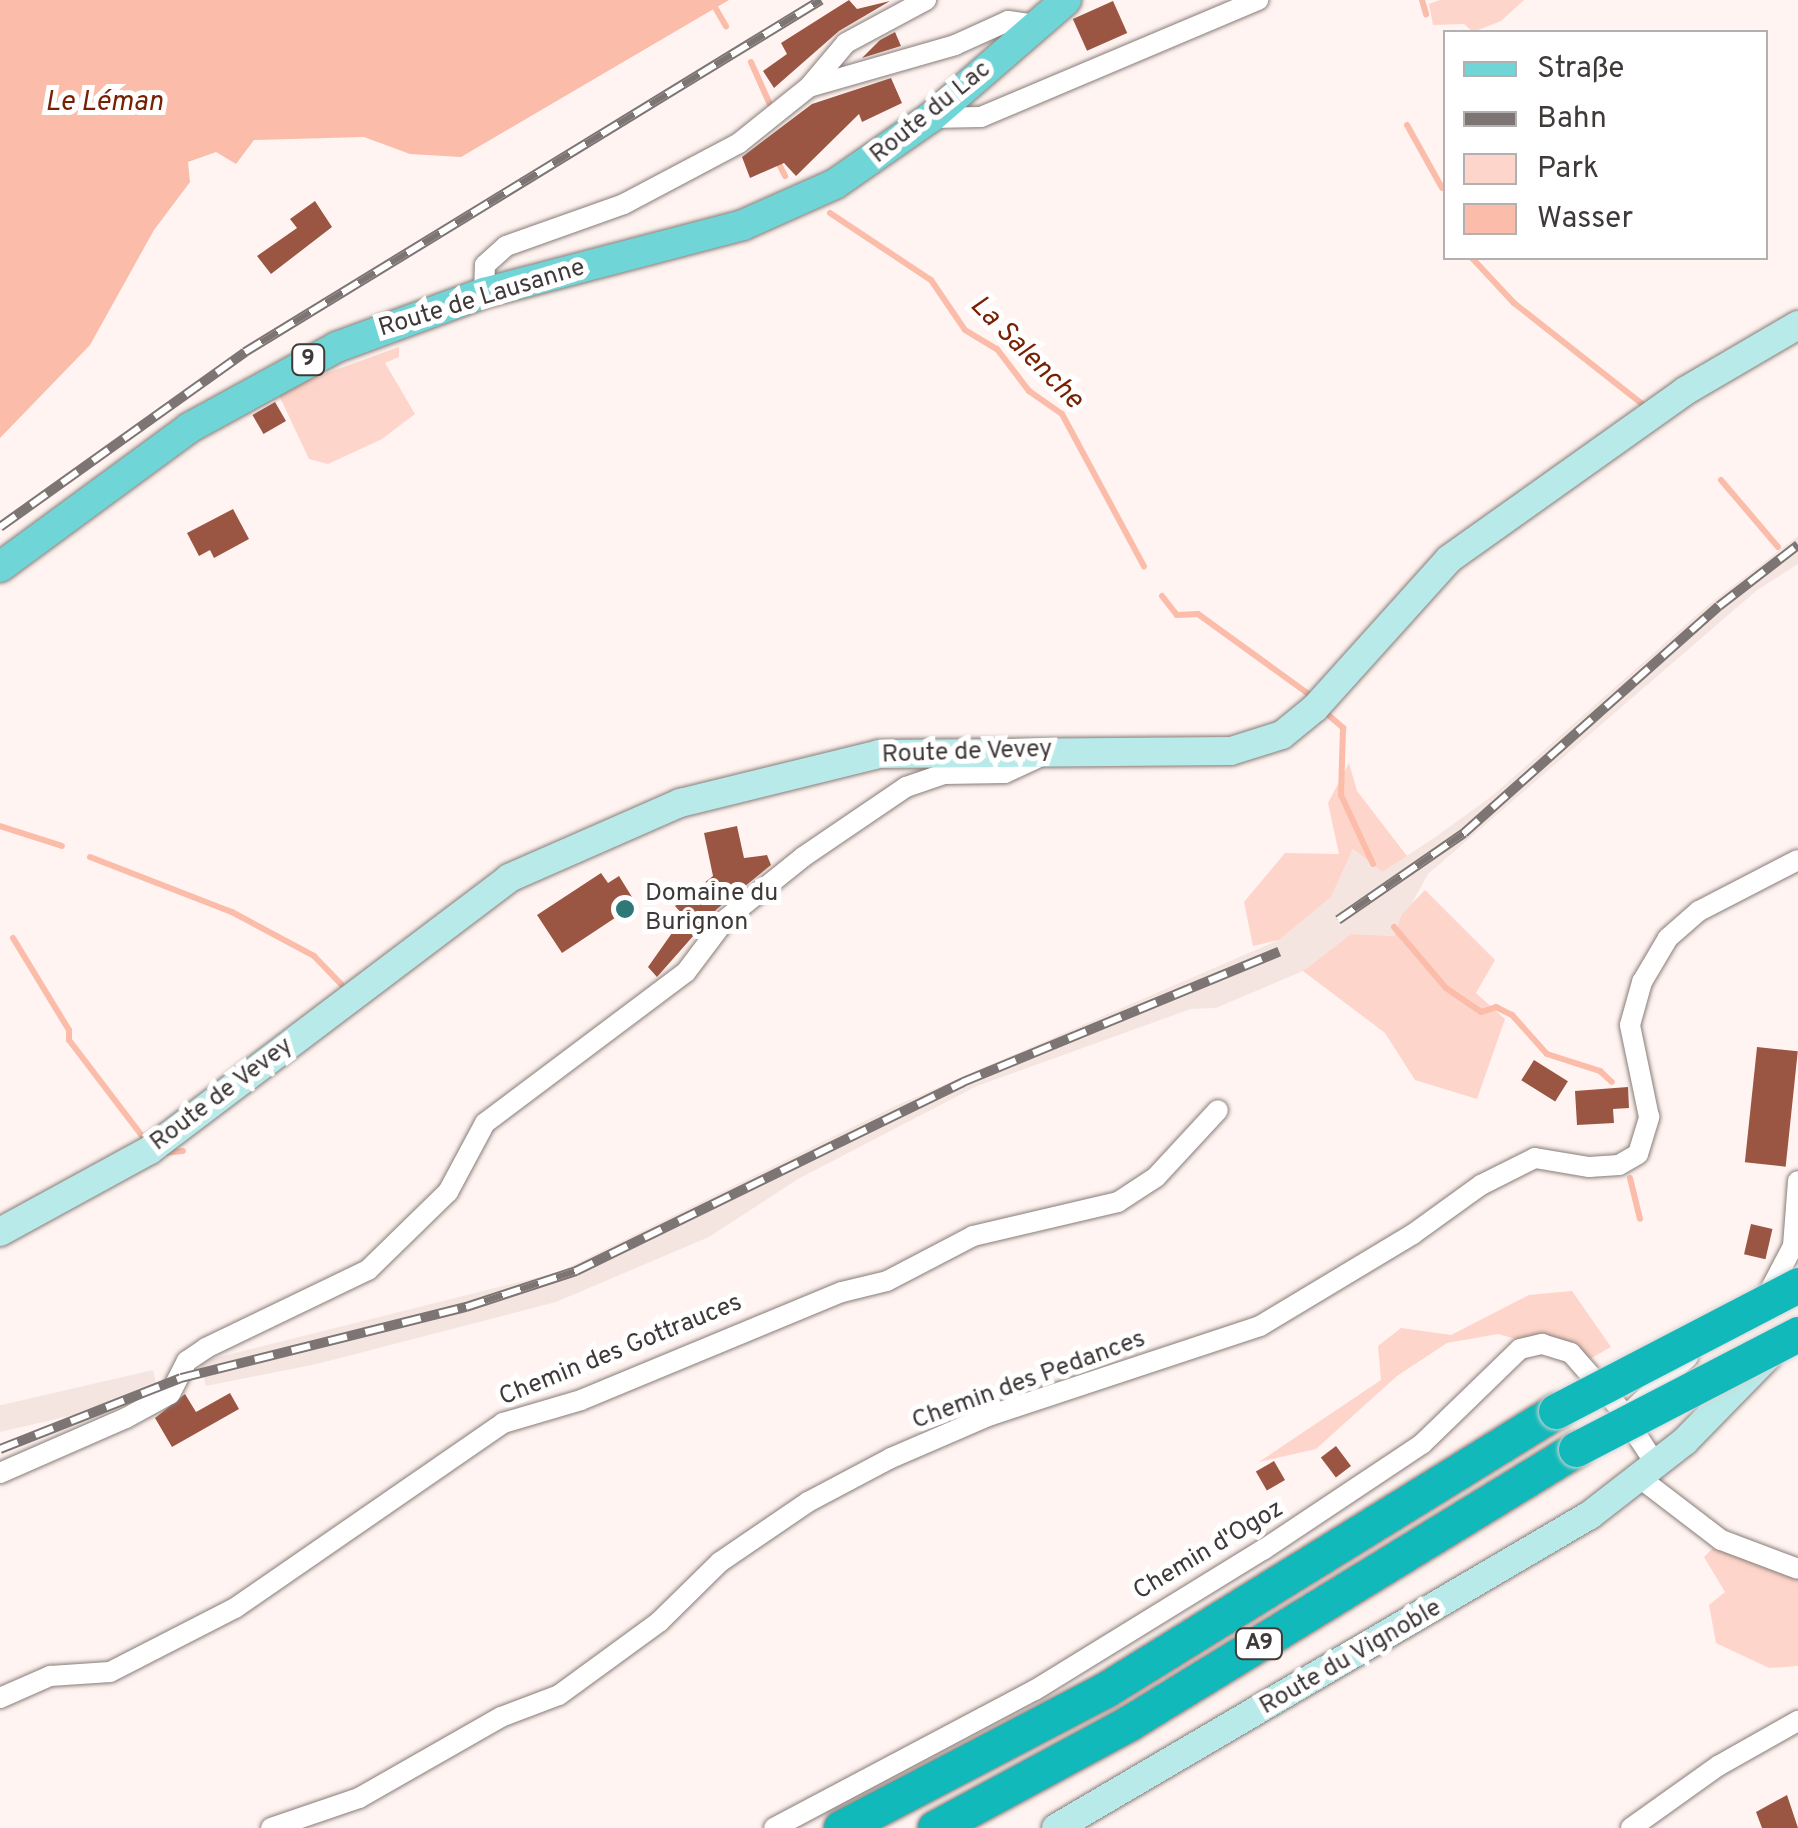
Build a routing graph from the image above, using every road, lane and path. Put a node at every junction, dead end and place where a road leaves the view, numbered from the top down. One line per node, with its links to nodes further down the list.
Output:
1 (926, 0): 5 (street)
2 (1066, 0): 4 (main road, Route du Lac / 9)
3 (1258, 0): 6 (street)
4 (1038, 25): 5 (street); 6 (main road, Route du Lac / 9)
5 (809, 88): 8 (street)
6 (930, 118): 7 (main road, Route du Lac / 9)
7 (785, 209): 8 (main road, Route de Lausanne / 9)
8 (484, 292): 10 (main road, Route de Lausanne / 9)
9 (1798, 326): 11 (main road, Route de Vevey)
10 (0, 568)
11 (1052, 750): 15 (main road, Route de Vevey); 21 (street)
12 (1798, 860): 25 (street, Chemin des Pedances)
13 (1218, 1110): 23 (street, Chemin des Gottrauces)
14 (1798, 1181): 19 (street)
15 (0, 1232)
16 (1798, 1285): 27 (highway, A9, bridge)
17 (1798, 1322): 20 (main road, Route du Vignoble)
18 (1798, 1334): 28 (highway, A9, bridge)
19 (1628, 1419): 20 (street, Chemin d'Ogoz); 26 (street, Chemin d'Ogoz)
20 (1649, 1472): 22 (street); 29 (main road, Route du Vignoble)
21 (0, 1473)
22 (1798, 1568)
23 (0, 1698)
24 (1798, 1721): 30 (street)
25 (271, 1828)
26 (774, 1828)
27 (841, 1828)
28 (935, 1828)
29 (1056, 1828)
30 (1631, 1828)

